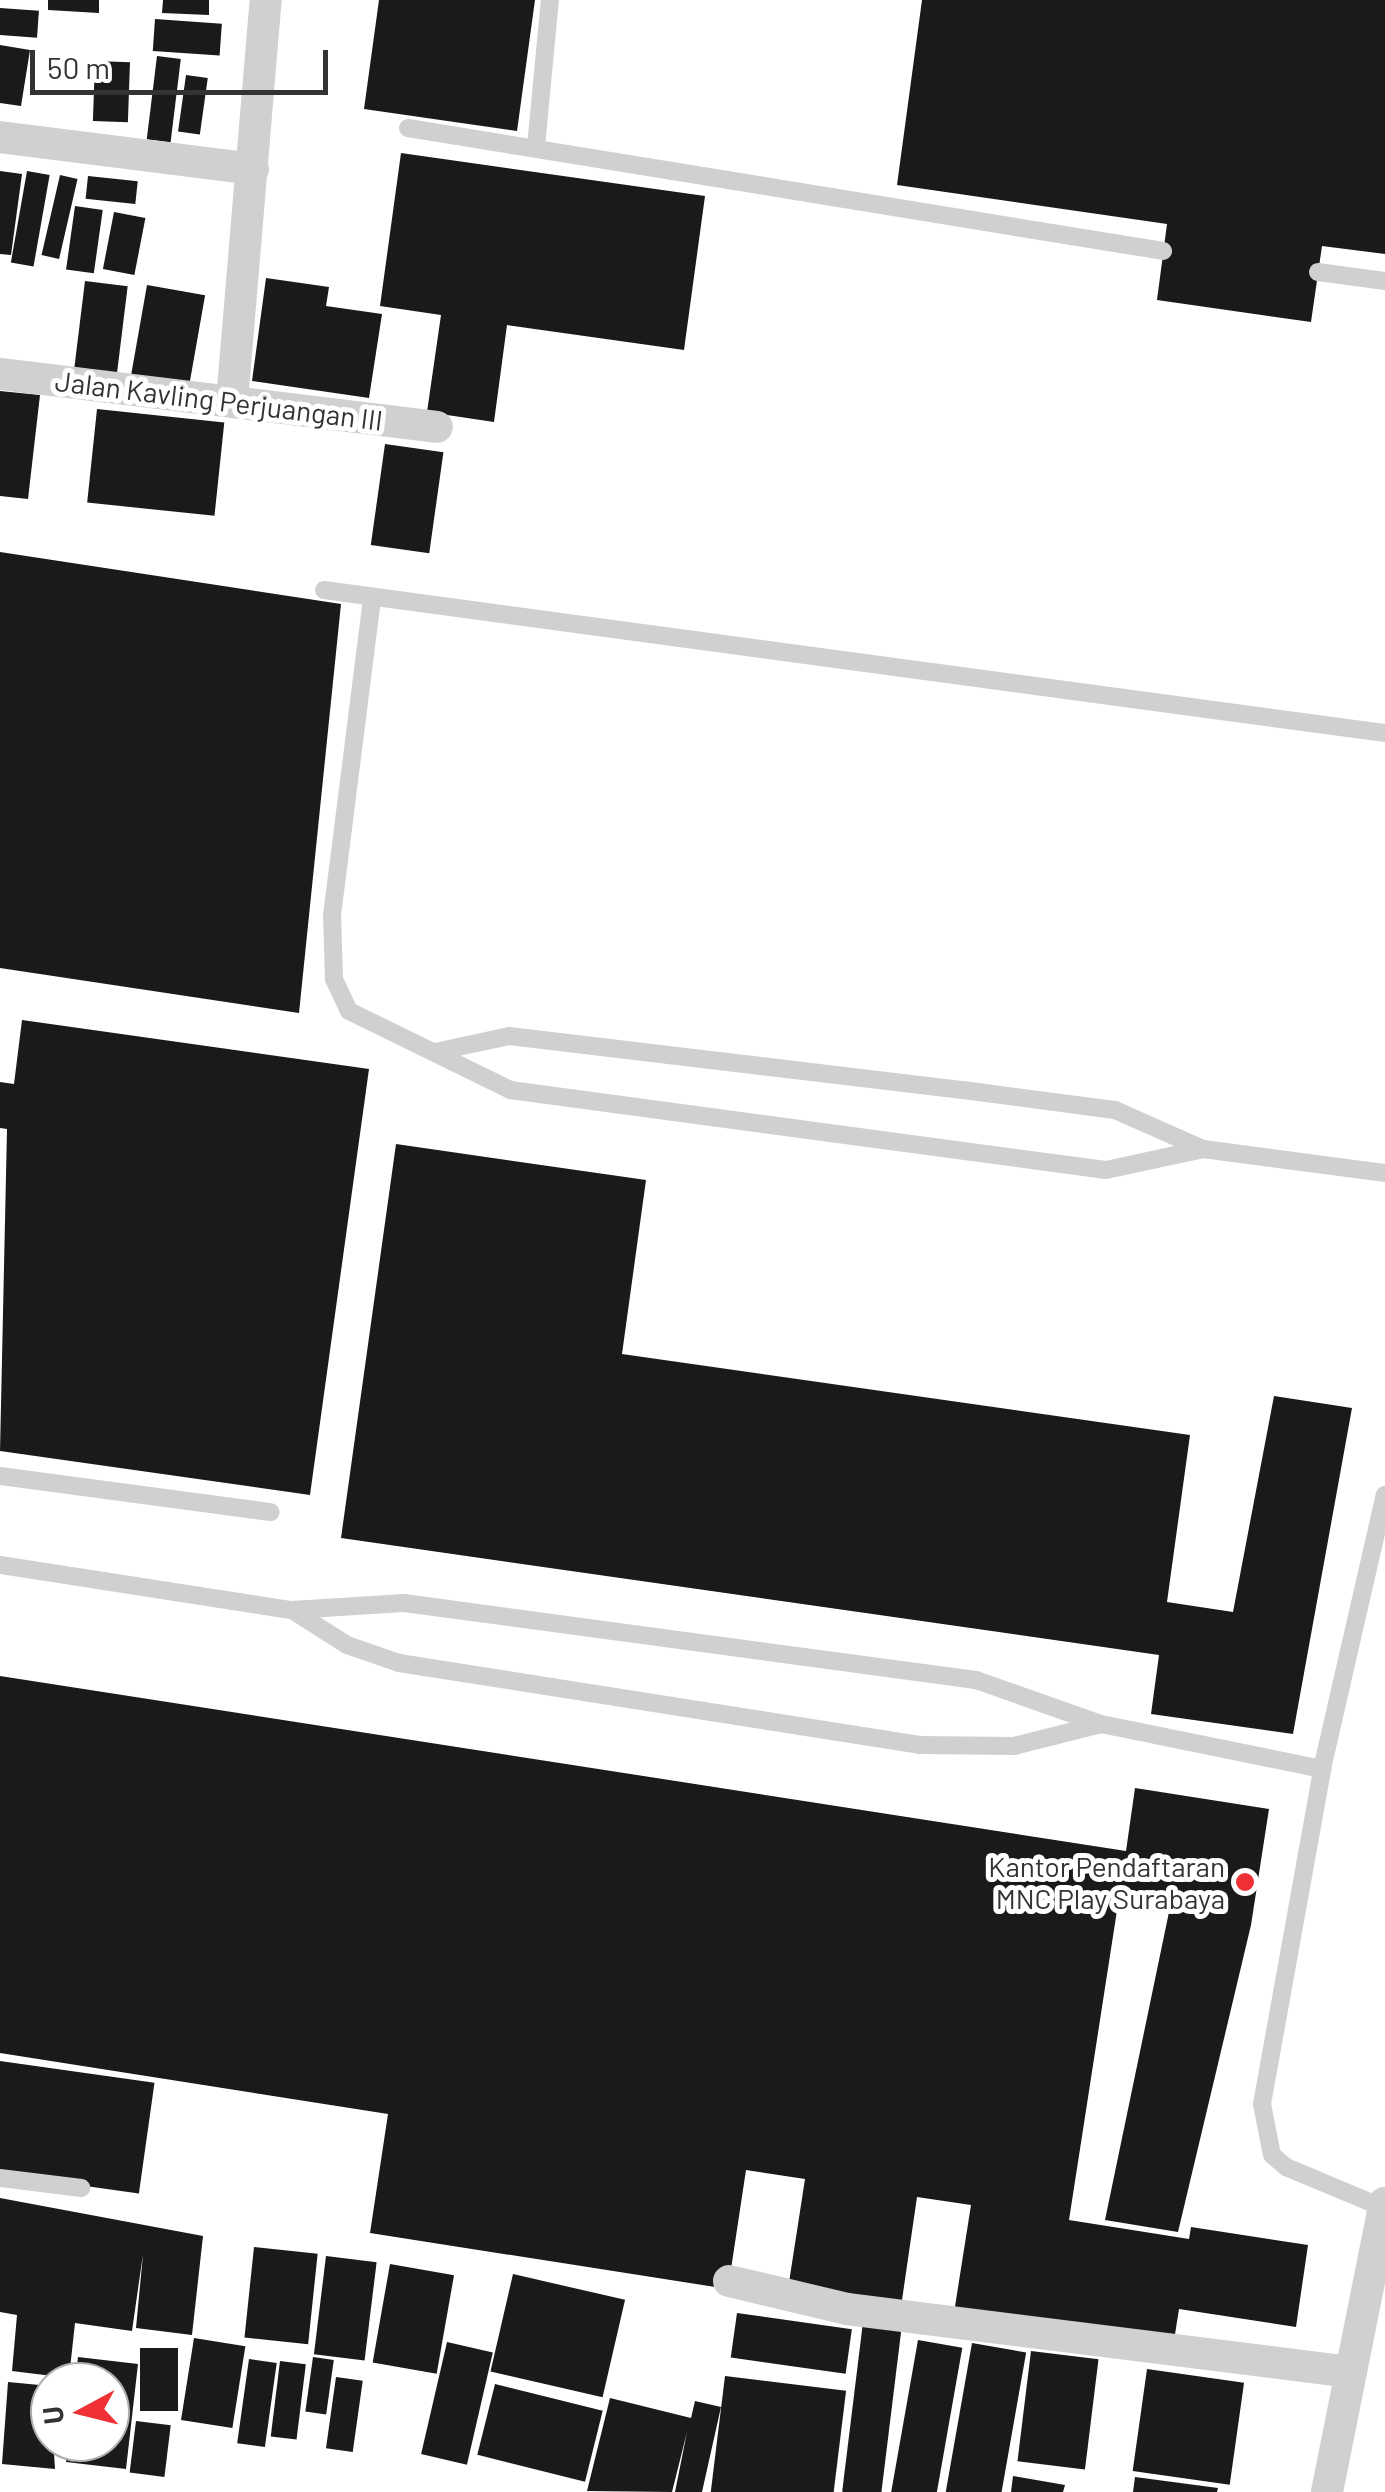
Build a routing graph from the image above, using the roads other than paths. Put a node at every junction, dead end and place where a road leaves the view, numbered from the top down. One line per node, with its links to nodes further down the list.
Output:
1 (266, 0): 6 (street)
2 (550, 0): 5 (lane)
3 (408, 128): 5 (lane)
4 (0, 137): 6 (street)
5 (536, 147): 7 (lane)
6 (253, 169): 11 (street)
7 (1164, 251)
8 (1318, 272): 9 (lane)
9 (1385, 282)
10 (0, 374): 11 (street, Jalan Kavling Perjuangan III)
11 (232, 401): 12 (street, Jalan Kavling Perjuangan III)
12 (437, 427)
13 (324, 590): 14 (lane)
14 (372, 599): 15 (lane); 16 (lane)
15 (1385, 733)
16 (434, 1052): 17 (lane); 17 (lane)
17 (1203, 1149): 18 (lane)
18 (1385, 1173)
19 (0, 1476): 21 (lane)
20 (1385, 1495): 25 (lane)
21 (270, 1512)
22 (0, 1566): 23 (lane)
23 (292, 1610): 24 (lane); 24 (lane)
24 (1101, 1724): 25 (lane)
25 (1322, 1768): 28 (lane)
26 (0, 2178): 27 (lane)
27 (81, 2188)
28 (1384, 2206): 30 (street)
29 (729, 2281): 30 (street)
30 (1351, 2372): 31 (street)
31 (1327, 2492)

